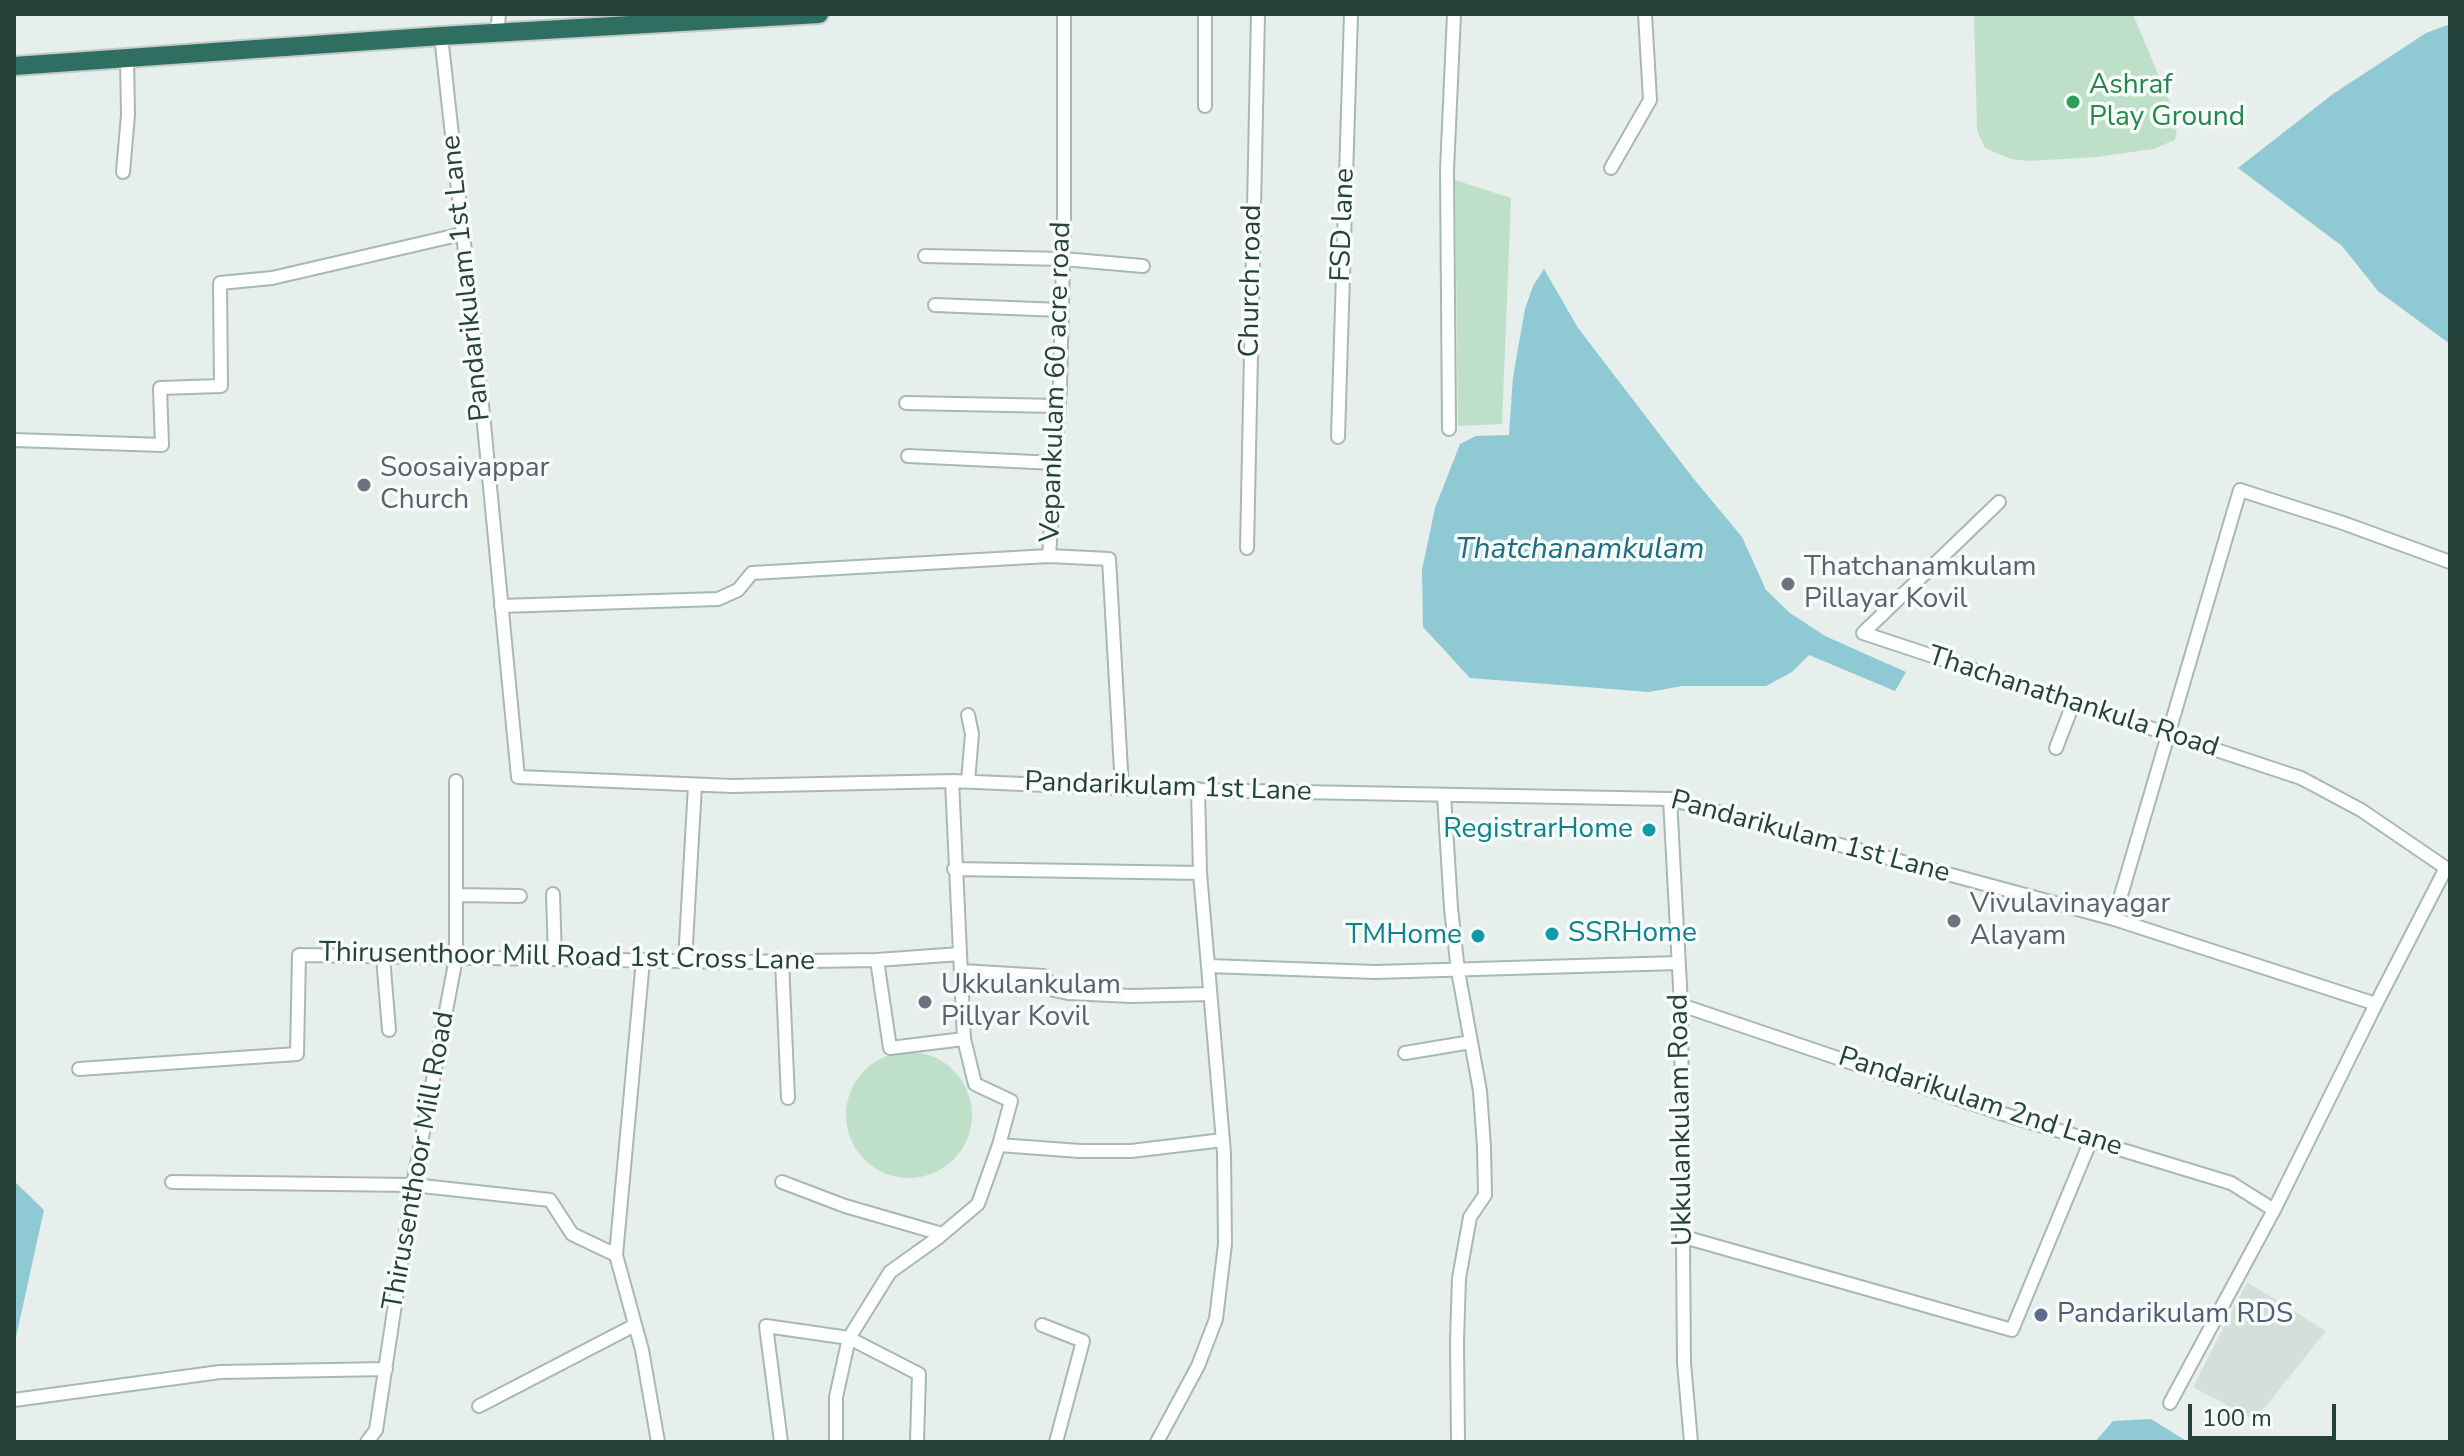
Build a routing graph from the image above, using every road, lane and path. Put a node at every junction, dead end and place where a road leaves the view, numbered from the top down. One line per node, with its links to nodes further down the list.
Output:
1 (499, 14): 9 (street)
2 (819, 14): 9 (highway)
3 (1064, 14): 18 (street, Vepankulam 60 acre road)
4 (1205, 14): 13 (street)
5 (1258, 14): 30 (street, Church road)
6 (1351, 14): 25 (street, FSD lane)
7 (1454, 14): 24 (street)
8 (1645, 14): 14 (street)
9 (497, 33): 10 (highway)
10 (441, 36): 11 (highway); 16 (street, Pandarikulam 1st Lane)
11 (127, 58): 12 (highway); 15 (street)
12 (14, 66)
13 (1205, 106)
14 (1611, 168)
15 (123, 172)
16 (462, 234): 26 (street); 33 (street, Pandarikulam 1st Lane)
17 (925, 256): 18 (street)
18 (1063, 259): 19 (street); 21 (street, Vepankulam 60 acre road)
19 (1143, 266)
20 (935, 305): 21 (street)
21 (1061, 310): 23 (street, Vepankulam 60 acre road)
22 (906, 403): 23 (street)
23 (1059, 406): 28 (street, Vepankulam 60 acre road)
24 (1449, 429)
25 (1338, 437)
26 (14, 440)
27 (908, 456): 28 (street)
28 (1055, 463): 31 (street, Vepankulam 60 acre road)
29 (1999, 502): 34 (street, Thachanathankula Road)
30 (1247, 548)
31 (1049, 556): 33 (street); 42 (street, Vepankulam 60 acre road)
32 (2450, 562): 36 (street)
33 (501, 606): 41 (street, Pandarikulam 1st Lane)
34 (2073, 704): 36 (street, Thachanathankula Road); 37 (street)
35 (968, 715): 40 (street)
36 (2167, 735): 46 (street, Thachanathankula Road); 52 (street)
37 (2056, 748)
38 (456, 781): 50 (street, Thirusenthoor Mill Road)
39 (952, 781): 40 (street, Pandarikulam 1st Lane); 41 (street, Pandarikulam 1st Lane); 47 (street)
40 (968, 781): 42 (street, Pandarikulam 1st Lane)
41 (695, 785): 59 (street)
42 (1122, 788): 43 (street, Pandarikulam 1st Lane)
43 (1198, 789): 44 (street, Pandarikulam 1st Lane); 48 (street)
44 (1444, 795): 45 (street, Pandarikulam 1st Lane); 64 (street)
45 (1670, 799): 52 (street, Pandarikulam 1st Lane); 61 (street, Ukkulankulam Road)
46 (2448, 868): 66 (street)
47 (954, 869): 48 (street); 53 (street)
48 (1200, 873): 62 (street)
49 (553, 894): 56 (street)
50 (456, 895): 51 (street); 55 (street, Thirusenthoor Mill Road)
51 (520, 896)
52 (2114, 919): 66 (street, Pandarikulam 1st Lane)
53 (960, 954): 58 (street, Thirusenthoor Mill Road 1st Cross Lane); 63 (street)
54 (383, 957): 55 (street, Thirusenthoor Mill Road 1st Cross Lane); 68 (street); 72 (street, Thirusenthoor Mill Road 1st Cross Lane)
55 (456, 958): 56 (street, Thirusenthoor Mill Road 1st Cross Lane); 79 (street, Thirusenthoor Mill Road)
56 (555, 959): 57 (street, Thirusenthoor Mill Road 1st Cross Lane)
57 (643, 960): 59 (street, Thirusenthoor Mill Road 1st Cross Lane); 83 (street)
58 (877, 960): 60 (street, Thirusenthoor Mill Road 1st Cross Lane); 69 (street)
59 (685, 961): 60 (street, Thirusenthoor Mill Road 1st Cross Lane)
60 (782, 961): 73 (street)
61 (1678, 963): 64 (street); 67 (street, Ukkulankulam Road)
62 (1209, 966): 64 (street); 65 (street)
63 (962, 971): 65 (street); 69 (street)
64 (1458, 971): 70 (street)
65 (1210, 994): 74 (street)
66 (2376, 1004): 80 (street)
67 (1681, 1005): 75 (street, Pandarikulam 2nd Lane); 82 (street, Ukkulankulam Road)
68 (389, 1030)
69 (964, 1039): 76 (street)
70 (1471, 1042): 71 (street); 98 (street)
71 (1405, 1053)
72 (79, 1069)
73 (788, 1098)
74 (1223, 1140): 76 (street); 97 (street)
75 (2091, 1140): 80 (street, Pandarikulam 2nd Lane); 82 (street)
76 (999, 1145): 81 (street)
77 (172, 1182): 79 (street)
78 (782, 1182): 81 (street)
79 (413, 1185): 83 (street); 87 (street, Thirusenthoor Mill Road)
80 (2274, 1210): 89 (street)
81 (942, 1234): 86 (street)
82 (1684, 1237): 99 (street, Ukkulankulam Road)
83 (616, 1255): 84 (street)
84 (635, 1325): 90 (street); 92 (street)
85 (1042, 1325): 96 (street)
86 (849, 1338): 93 (street); 94 (street); 95 (street)
87 (386, 1369): 88 (street); 91 (street, Thirusenthoor Mill Road)
88 (14, 1400)
89 (2170, 1403)
90 (479, 1406)
91 (367, 1442)
92 (658, 1442)
93 (781, 1442)
94 (836, 1442)
95 (917, 1442)
96 (1056, 1442)
97 (1157, 1442)
98 (1458, 1442)
99 (1691, 1442)

